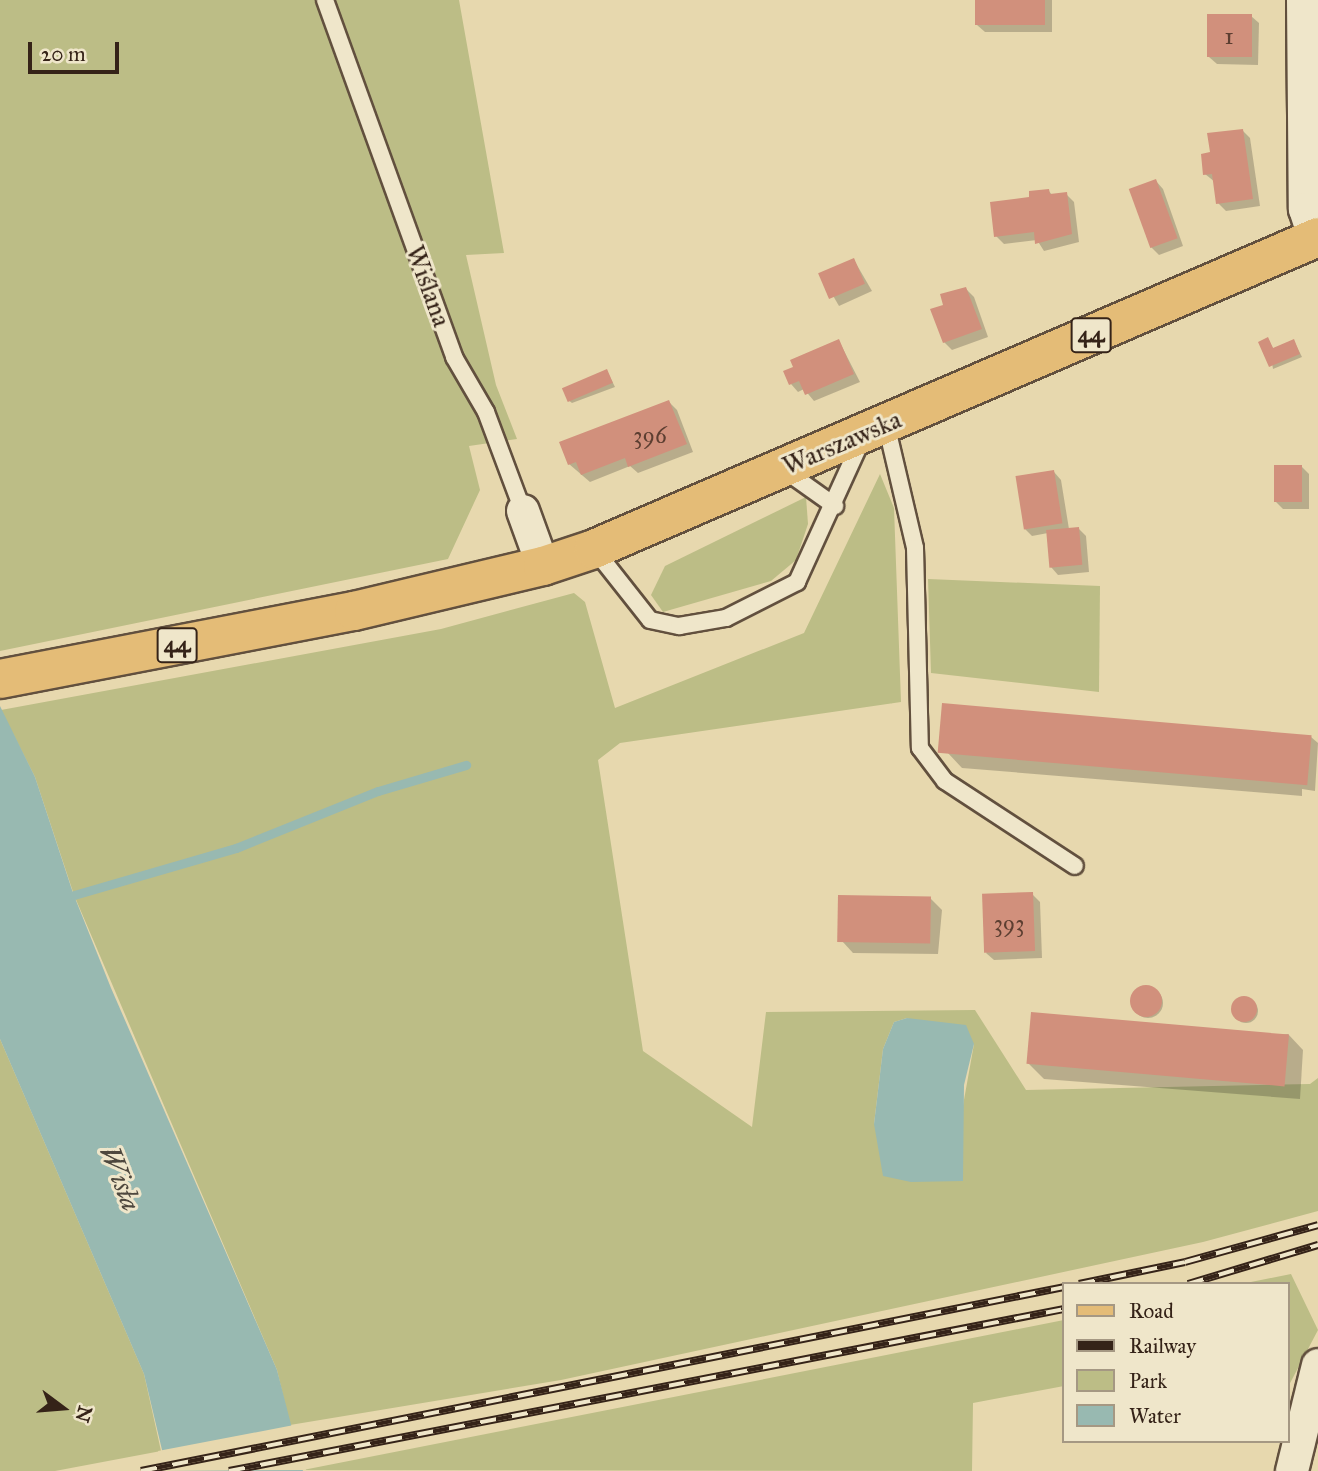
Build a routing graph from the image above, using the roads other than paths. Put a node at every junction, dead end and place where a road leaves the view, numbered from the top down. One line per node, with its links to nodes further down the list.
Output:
1 (325, 0): 7 (lane, Wiślana)
2 (1303, 0): 3 (street)
3 (1316, 238): 4 (main road, Warszawska / 44)
4 (875, 429): 5 (main road, Warszawska / 44); 6 (lane); 11 (lane)
5 (783, 468): 6 (lane); 8 (main road, Warszawska / 44)
6 (835, 506): 8 (lane)
7 (523, 511): 9 (street, Wiślana)
8 (594, 549): 9 (main road, Warszawska / 44)
9 (543, 566): 10 (main road, Warszawska / 44)
10 (0, 679)
11 (1074, 866)
12 (1318, 1365): 13 (street)
13 (1292, 1471)

